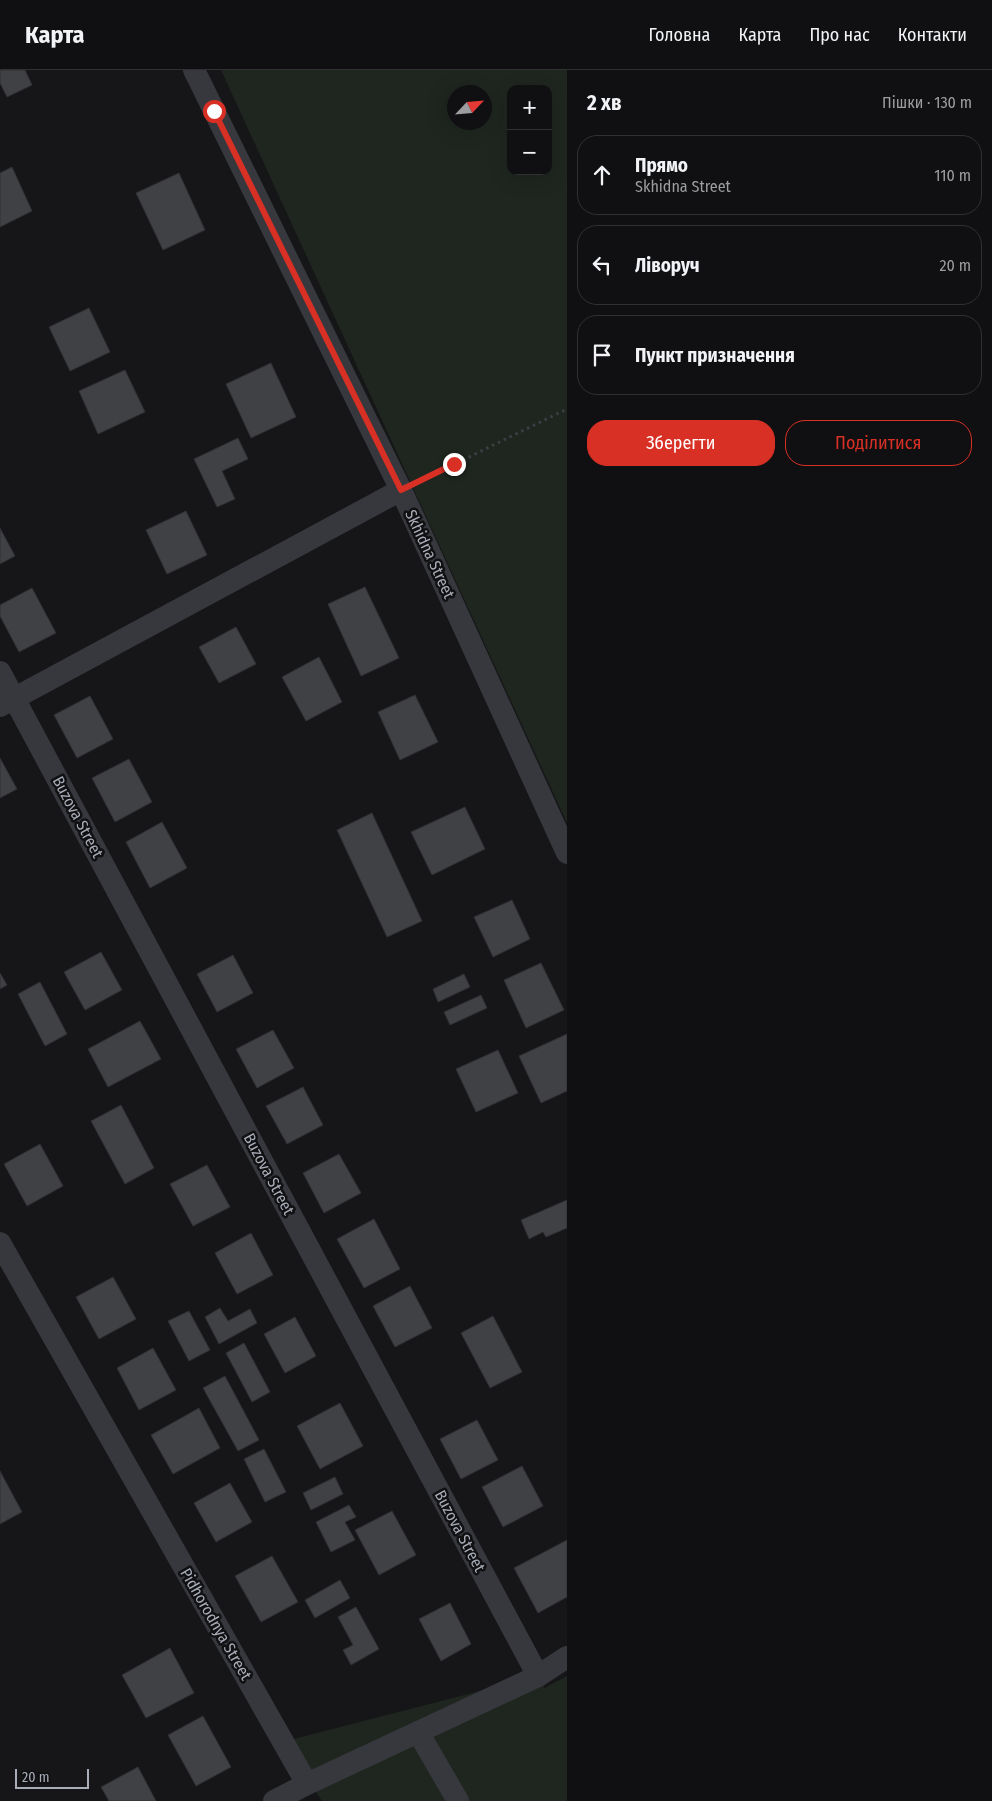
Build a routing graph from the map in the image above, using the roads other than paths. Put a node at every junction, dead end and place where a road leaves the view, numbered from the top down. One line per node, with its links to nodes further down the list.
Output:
1 (194, 70): 2 (street, Skhidna Street)
2 (401, 490): 4 (street); 5 (street, Skhidna Street)
3 (0, 672): 4 (street, Buzova Street)
4 (7, 702): 8 (street, Buzova Street)
5 (567, 853)
6 (0, 1242): 10 (street, Pidhorodnya Street)
7 (567, 1657): 8 (street)
8 (538, 1676): 9 (street)
9 (418, 1732): 10 (street); 12 (street)
10 (307, 1784): 11 (street)
11 (274, 1801)
12 (458, 1801)

